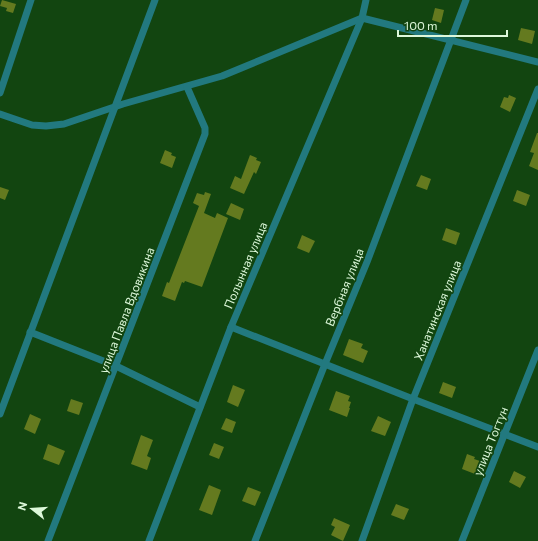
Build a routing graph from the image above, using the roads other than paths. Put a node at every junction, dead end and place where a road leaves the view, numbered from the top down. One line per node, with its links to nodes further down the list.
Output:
1 (31, 0): 10 (street)
2 (155, 0): 11 (street)
3 (366, 0): 5 (street, Полынная улица)
4 (466, 0): 6 (street, Вербная улица)
5 (362, 18): 6 (street); 8 (street); 13 (street, Полынная улица)
6 (451, 40): 7 (street); 16 (street, Вербная улица)
7 (538, 62)
8 (187, 86): 11 (street); 17 (street, улица Павла Вдовикина)
9 (538, 89): 18 (street, Ханатинская улица)
10 (0, 93)
11 (115, 107): 12 (street); 14 (street)
12 (0, 114)
13 (231, 327): 16 (street); 19 (street, Полынная улица)
14 (30, 332): 17 (street); 20 (street)
15 (538, 350): 21 (street, улица Тогтун)
16 (325, 364): 18 (street); 25 (street, Вербная улица)
17 (116, 366): 19 (street); 23 (street, улица Павла Вдовикина)
18 (413, 399): 21 (street); 26 (street, Ханатинская улица)
19 (200, 407): 24 (street, Полынная улица)
20 (0, 414)
21 (505, 434): 22 (street); 27 (street, улица Тогтун)
22 (538, 447)
23 (48, 541)
24 (149, 541)
25 (255, 541)
26 (362, 541)
27 (462, 541)

